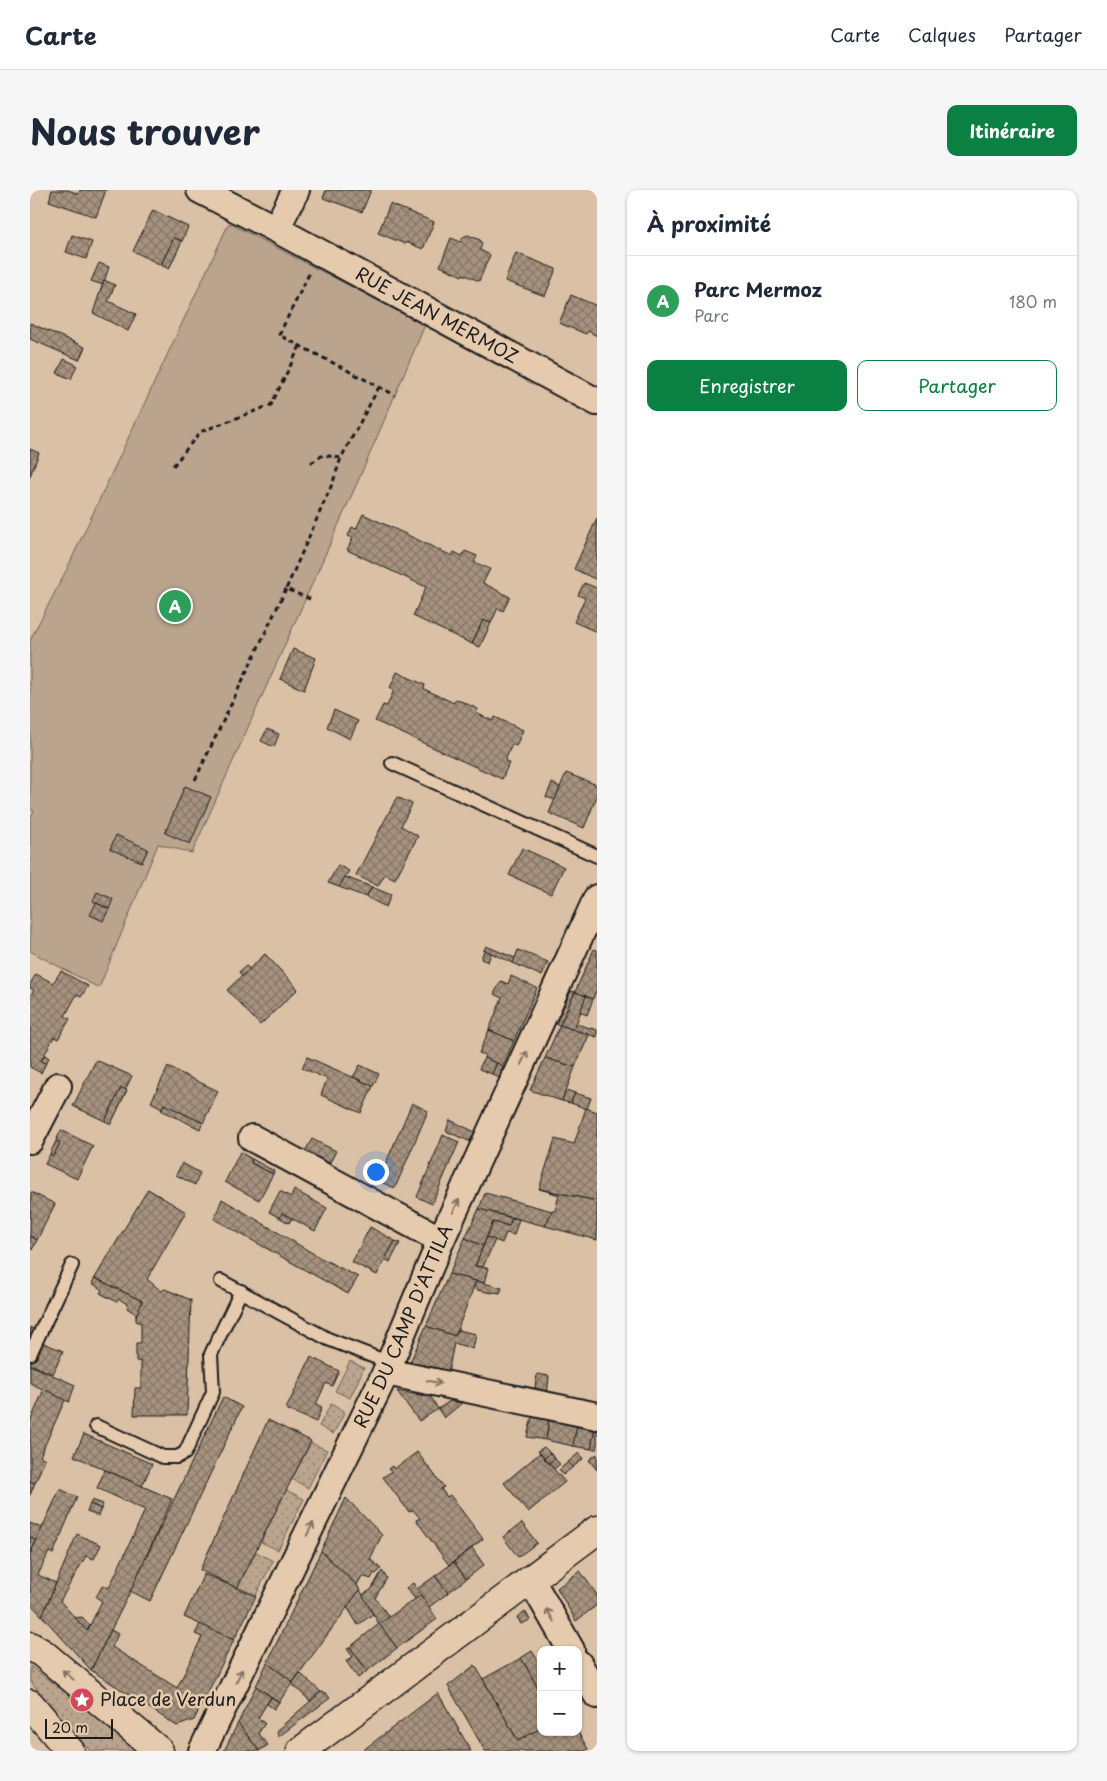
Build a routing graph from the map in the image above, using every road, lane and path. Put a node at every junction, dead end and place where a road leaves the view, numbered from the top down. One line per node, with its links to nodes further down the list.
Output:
1 (200, 190): 3 (street, RUE JEAN MERMOZ)
2 (296, 190): 3 (street)
3 (276, 229): 8 (street, RUE JEAN MERMOZ)
4 (313, 266): 5 (path)
5 (300, 346): 6 (path); 11 (path)
6 (379, 387): 7 (path); 9 (path)
7 (395, 395)
8 (597, 402)
9 (341, 458): 10 (path); 12 (path)
10 (311, 463)
11 (173, 466)
12 (286, 589): 13 (path); 15 (path)
13 (310, 599)
14 (392, 763): 16 (lane)
15 (195, 780)
16 (597, 856)
17 (597, 898): 21 (street, RUE DU CAMP D'ATTILA, one-way to 17)
18 (58, 1086): 20 (street)
19 (252, 1138): 21 (street)
20 (30, 1140)
21 (441, 1240): 26 (street, RUE DU CAMP D'ATTILA)
22 (72, 1265): 25 (lane)
23 (221, 1281): 24 (lane)
24 (241, 1291): 26 (lane); 28 (lane)
25 (30, 1354)
26 (388, 1368): 27 (street, one-way to 27); 38 (street, RUE DU CAMP D'ATTILA, one-way to 26)
27 (597, 1416)
28 (96, 1426)
29 (597, 1530): 30 (main road)
30 (530, 1580): 32 (street, one-way to 30); 39 (main road)
31 (34, 1644): 37 (main road, one-way to 31)
32 (569, 1646)
33 (582, 1670): 34 (street)
34 (597, 1695)
35 (30, 1704): 36 (main road)
36 (70, 1751)
37 (159, 1751)
38 (202, 1751)
39 (301, 1751)

